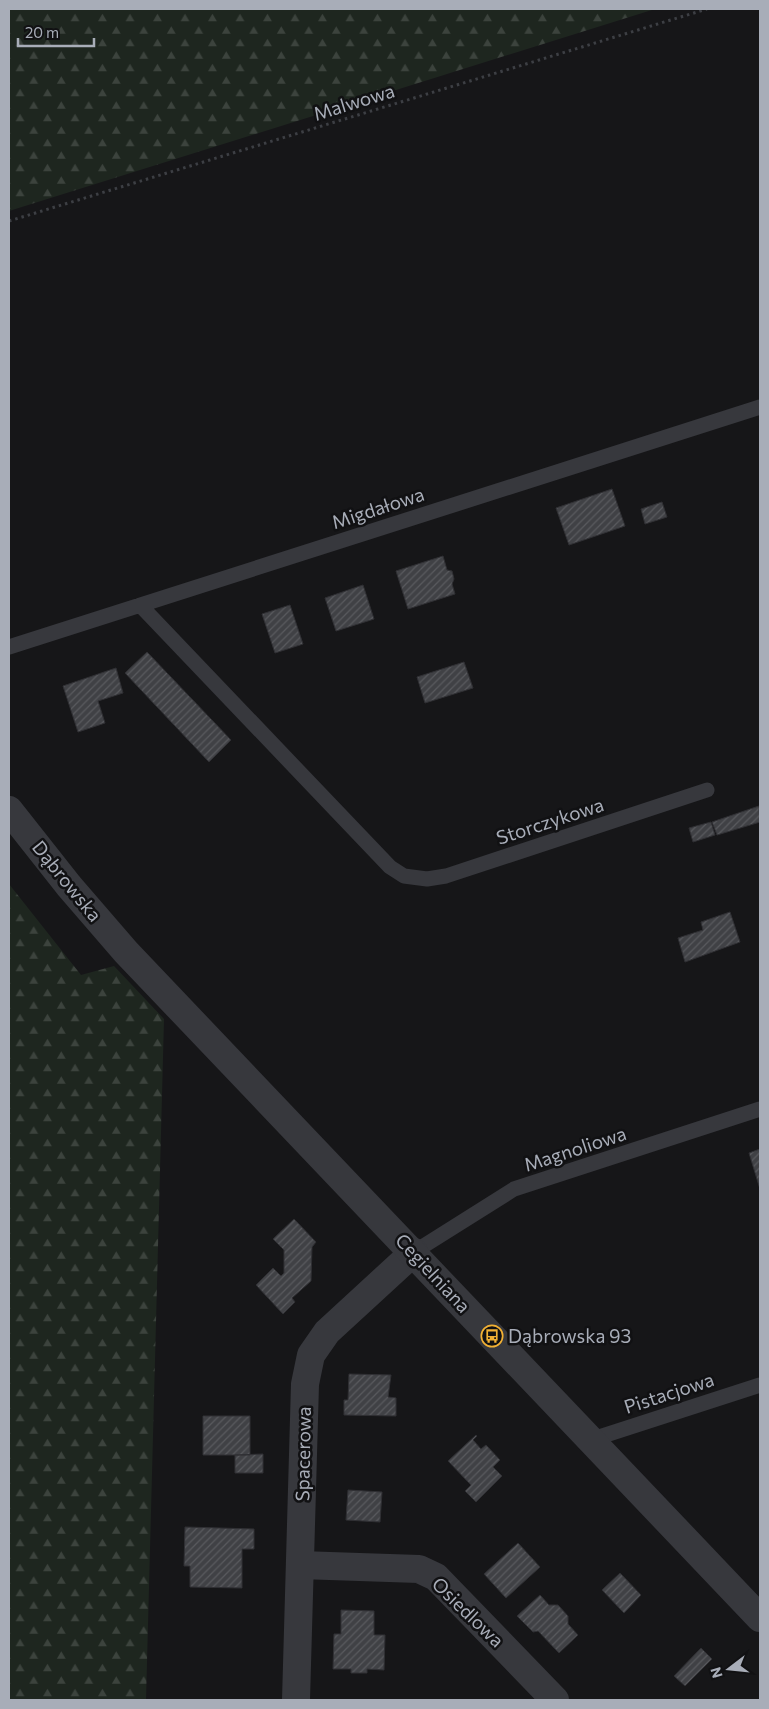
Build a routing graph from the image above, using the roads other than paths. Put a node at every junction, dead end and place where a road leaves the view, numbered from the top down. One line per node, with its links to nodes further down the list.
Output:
1 (760, 407): 2 (lane, Migdałowa)
2 (140, 605): 3 (lane, Migdałowa); 4 (lane, Storczykowa)
3 (9, 647)
4 (708, 790)
5 (9, 810): 6 (street, Dąbrowska)
6 (126, 952): 8 (street, Cegielniana)
7 (760, 1110): 8 (lane, Magnoliowa)
8 (414, 1252): 10 (street, Cegielniana); 11 (street, Spacerowa)
9 (760, 1385): 10 (lane, Pistacjowa)
10 (590, 1440): 12 (street, Cegielniana)
11 (300, 1565): 13 (street, Spacerowa); 14 (street, Osiedlowa)
12 (760, 1618)
13 (296, 1700)
14 (556, 1700)

